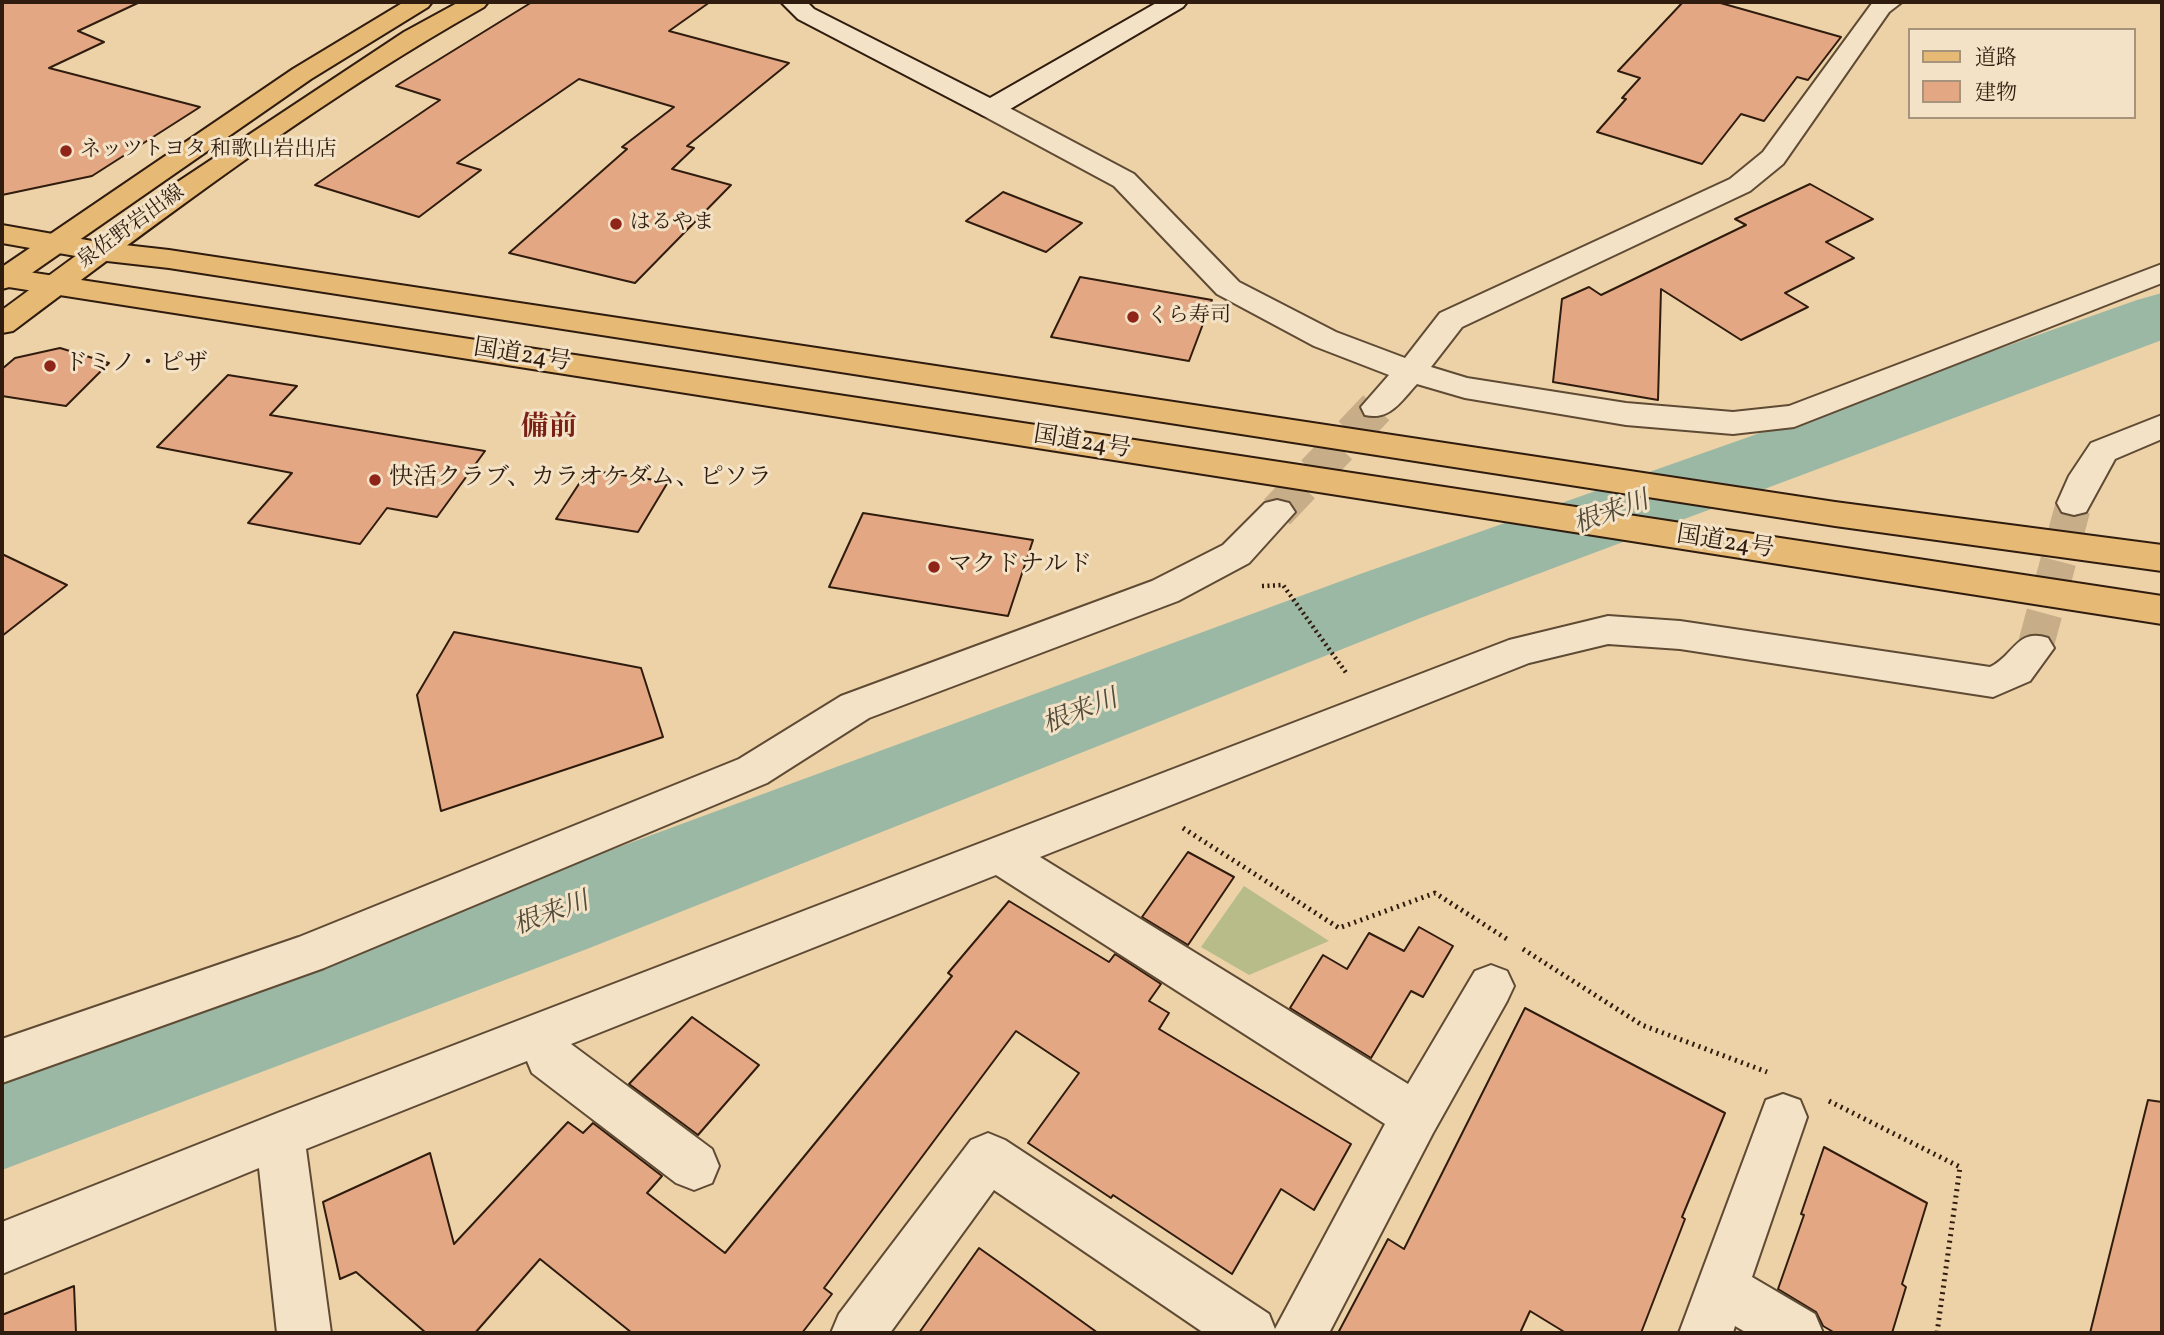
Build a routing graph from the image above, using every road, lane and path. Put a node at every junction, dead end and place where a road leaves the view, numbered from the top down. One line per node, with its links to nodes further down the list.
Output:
1 (420, 2): 8 (main road, 泉佐野岩出線)
2 (476, 2): 9 (main road, 泉佐野岩出線)
3 (793, 2): 6 (street)
4 (1174, 2): 6 (street)
5 (1890, 2): 14 (street)
6 (991, 108): 14 (street)
7 (2, 234): 8 (main road, 国道24号)
8 (54, 243): 9 (main road, 国道24号); 11 (main road, 泉佐野岩出線)
9 (98, 251): 12 (main road, 泉佐野岩出線); 19 (main road, 国道24号)
10 (2162, 273): 14 (street)
11 (3, 278): 12 (main road, 国道24号)
12 (53, 286): 13 (main road, 泉佐野岩出線); 21 (main road, 国道24号)
13 (2, 324)
14 (1411, 372): 15 (street)
15 (1377, 407)
16 (2162, 426): 17 (street)
17 (2074, 503)
18 (1277, 512): 28 (street)
19 (2162, 558)
20 (1290, 597): 23 (path)
21 (2162, 610)
22 (2035, 648): 23 (street)
23 (1373, 708): 25 (street)
24 (1175, 823): 29 (path)
25 (999, 855): 27 (street); 30 (street)
26 (1491, 986): 30 (street)
27 (547, 1031): 31 (street); 32 (street)
28 (2, 1061)
29 (1794, 1097): 34 (street); 40 (path)
30 (1416, 1116): 38 (street)
31 (280, 1136): 33 (street); 35 (street)
32 (694, 1166)
33 (2, 1248)
34 (1713, 1311): 39 (street)
35 (304, 1333)
36 (858, 1333): 37 (street)
37 (1250, 1333)
38 (1300, 1333)
39 (1796, 1333)
40 (1937, 1333)

